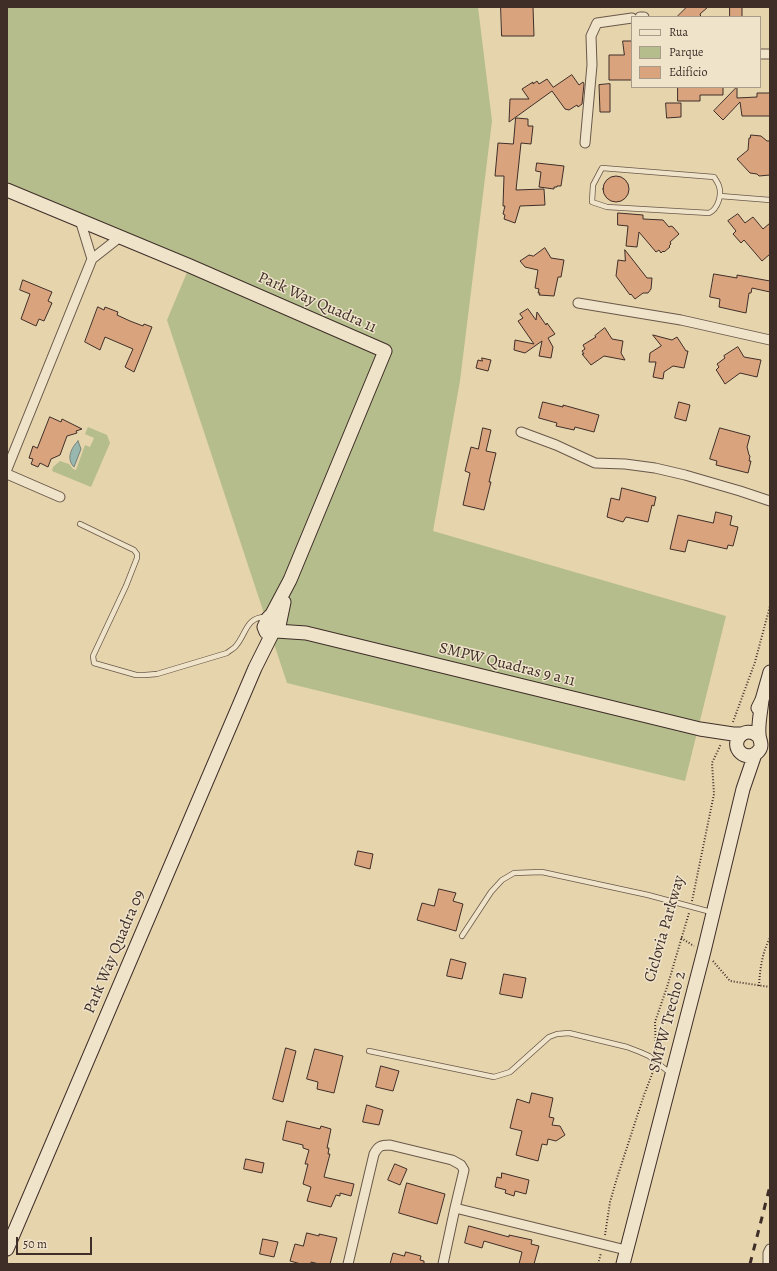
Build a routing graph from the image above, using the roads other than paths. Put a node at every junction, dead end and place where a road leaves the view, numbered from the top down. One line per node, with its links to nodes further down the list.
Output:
1 (631, 18): 2 (street)
2 (585, 144)
3 (7, 190): 6 (street, Park Way Quadra 11)
4 (720, 196): 4 (lane); 5 (lane)
5 (770, 200)
6 (80, 220): 7 (street, Park Way Quadra 11); 8 (street)
7 (120, 237): 8 (street); 17 (street, Park Way Quadra 11)
8 (92, 259): 12 (street)
9 (578, 303): 10 (street)
10 (770, 340)
11 (522, 432): 15 (street)
12 (7, 469)
13 (7, 474): 14 (street)
14 (60, 497)
15 (770, 501)
16 (80, 524): 17 (lane)
17 (273, 623): 22 (street, SMPW Quadras 9 a 11); 31 (street, Park Way Quadra 09)
18 (770, 672): 19 (street)
19 (762, 700): 20 (street); 21 (street)
20 (743, 733): 21 (street); 22 (street, SMPW Quadras 9 a 11); 23 (street)
21 (758, 736): 24 (street)
22 (724, 737): 23 (street, SMPW Quadras 9 a 11)
23 (740, 751): 24 (street); 25 (street)
24 (755, 754): 25 (street)
25 (743, 789): 26 (street, SMPW Trecho 2)
26 (713, 913): 27 (lane); 29 (street, SMPW Trecho 2)
27 (462, 936)
28 (369, 1052): 29 (lane)
29 (672, 1074): 33 (street, SMPW Trecho 2)
30 (455, 1208): 33 (street); 34 (street); 35 (street)
31 (7, 1249)
32 (770, 1249): 37 (street)
33 (626, 1250): 36 (street, SMPW Trecho 2)
34 (348, 1264)
35 (443, 1264)
36 (623, 1264)
37 (768, 1264)

